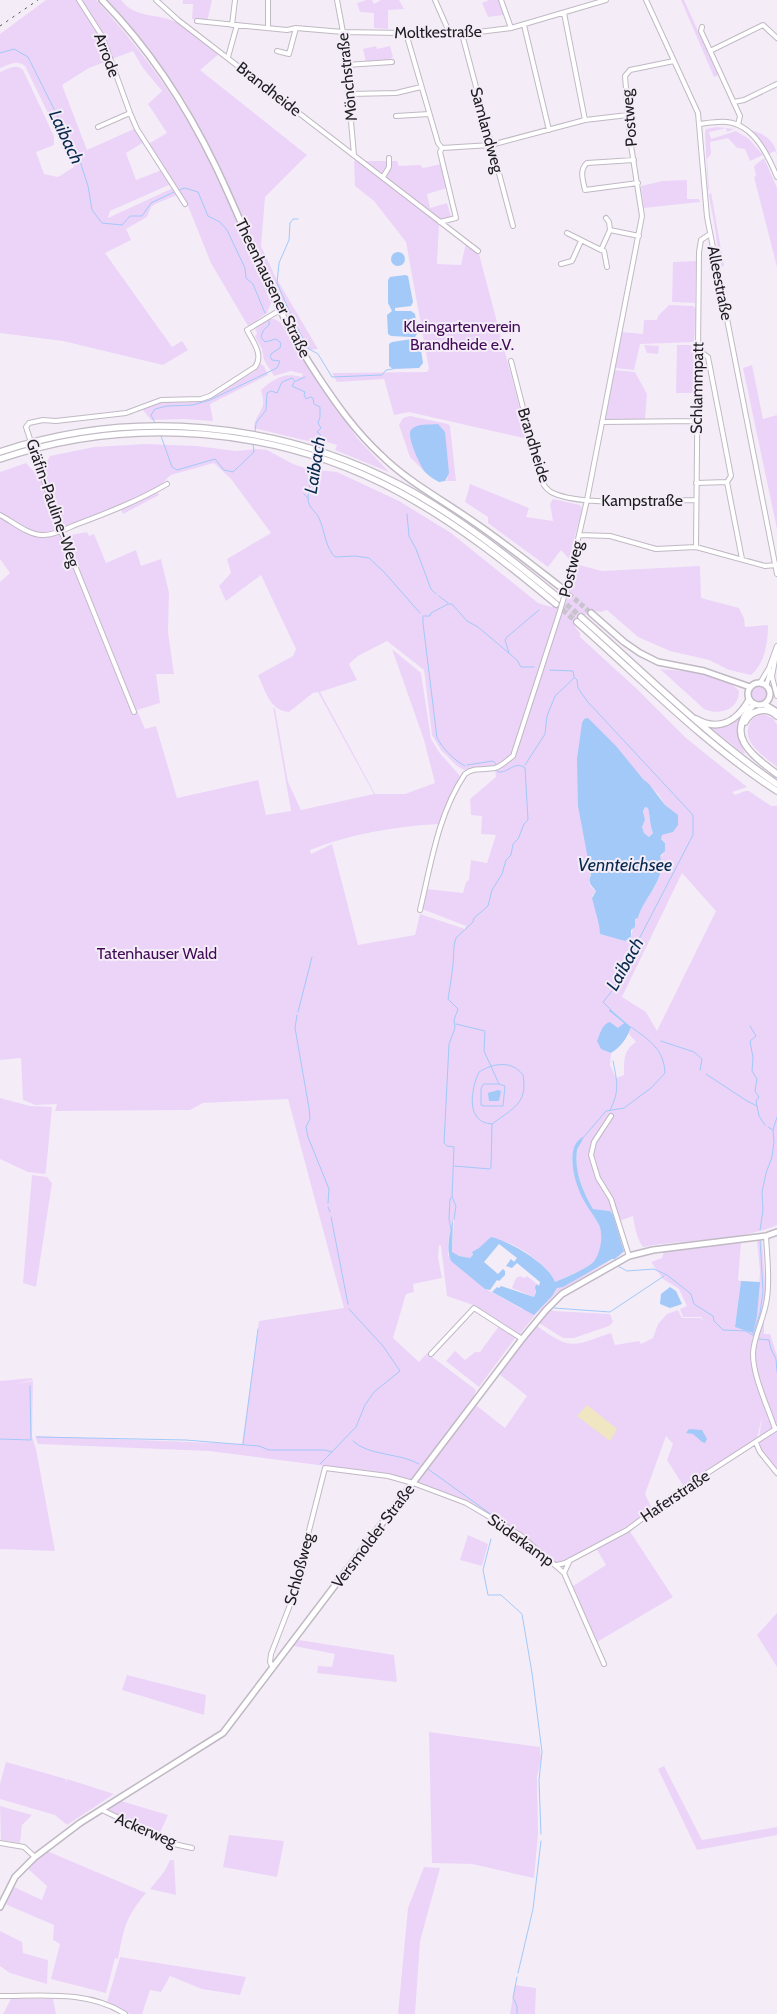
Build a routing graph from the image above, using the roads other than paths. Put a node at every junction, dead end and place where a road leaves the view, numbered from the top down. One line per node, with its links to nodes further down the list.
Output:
1 (79, 0): 35 (street, Arrode)
2 (102, 0): 65 (main road, Theenhausener Straße)
3 (156, 0): 27 (street, Brandheide)
4 (235, 0): 13 (street)
5 (268, 0): 16 (street)
6 (337, 0): 20 (street, Mönchstraße)
7 (435, 0): 22 (street)
8 (501, 0): 19 (street)
9 (606, 0): 11 (street, Moltkestraße)
10 (646, 0): 28 (street, Alleestraße)
11 (564, 13): 15 (street, Moltkestraße); 39 (street)
12 (197, 21): 13 (street, Moltkestraße)
13 (232, 24): 14 (street, Moltkestraße)
14 (238, 25): 16 (street, Moltkestraße); 27 (street)
15 (524, 25): 19 (street, Moltkestraße); 43 (street)
16 (268, 27): 18 (street, Moltkestraße)
17 (702, 27): 26 (street)
18 (296, 28): 20 (street, Moltkestraße); 25 (street)
19 (511, 28): 23 (street, Moltkestraße)
20 (342, 32): 21 (street, Moltkestraße); 30 (street, Mönchstraße)
21 (406, 33): 22 (street, Moltkestraße); 32 (street)
22 (450, 34): 23 (street, Moltkestraße)
23 (462, 34): 44 (street, Samlandweg)
24 (777, 38): 26 (street)
25 (277, 51)
26 (710, 51): 34 (street)
27 (228, 57): 46 (street, Brandheide)
28 (674, 61): 37 (street, Postweg); 40 (street, Alleestraße)
29 (392, 62): 30 (street)
30 (346, 64): 33 (street, Mönchstraße)
31 (777, 84): 34 (street)
32 (421, 87): 33 (street); 36 (street)
33 (349, 94): 46 (street, Mönchstraße)
34 (734, 102): 41 (street)
35 (130, 113): 42 (street); 52 (street, Arrode)
36 (429, 114): 38 (street); 45 (street)
37 (628, 115): 39 (street); 48 (street, Postweg)
38 (396, 116)
39 (585, 120): 43 (street)
40 (700, 124): 41 (street); 58 (street, Alleestraße)
41 (738, 125): 49 (street)
42 (98, 126)
43 (549, 130): 44 (street)
44 (490, 145): 45 (street); 55 (street, Samlandweg)
45 (442, 148): 54 (street)
46 (354, 154): 50 (street, Brandheide)
47 (390, 158): 50 (street)
48 (634, 160): 51 (street, Postweg); 51 (street)
49 (777, 177)
50 (383, 178): 54 (street, Brandheide)
51 (638, 183): 59 (street, Postweg)
52 (185, 204)
53 (606, 218): 56 (street)
54 (440, 222): 61 (street, Brandheide)
55 (512, 226)
56 (610, 230): 59 (street); 62 (street)
57 (567, 233): 60 (street)
58 (710, 234): 66 (street, Schlammpatt); 83 (street, Alleestraße)
59 (638, 236): 69 (street, Postweg)
60 (582, 241): 62 (street); 63 (street)
61 (478, 250)
62 (601, 250): 64 (street)
63 (561, 264)
64 (608, 267)
65 (280, 310): 79 (street, Gräfin-Pauline-Weg, bridge); 85 (main road, Theenhausener Straße)
66 (698, 349): 68 (street, Schlammpatt); 73 (street)
67 (511, 361): 76 (street, Brandheide)
68 (697, 421): 69 (street); 74 (street, Schlammpatt)
69 (602, 422): 76 (street, Postweg)
70 (249, 437): 71 (highway); 72 (highway); 86 (highway)
71 (0, 452)
72 (0, 459)
73 (727, 482): 74 (street); 82 (street)
74 (696, 483): 77 (street, Schlammpatt)
75 (168, 484): 79 (street)
76 (587, 500): 77 (street, Kampstraße); 80 (street, Postweg)
77 (696, 500): 81 (street, Schlammpatt)
78 (0, 515): 79 (street)
79 (61, 531): 97 (street, Gräfin-Pauline-Weg)
80 (579, 536): 81 (street); 85 (street, Postweg)
81 (696, 547): 82 (street)
82 (742, 559): 83 (street)
83 (776, 566): 84 (street, Alleestraße)
84 (777, 574)
85 (565, 588): 104 (street, Postweg, bridge)
86 (558, 601)
87 (591, 613): 92 (main road)
88 (777, 646): 90 (street)
89 (777, 652): 91 (street); 93 (street)
90 (760, 683): 91 (main road); 92 (main road)
91 (766, 686): 94 (main road)
92 (749, 689): 95 (main road)
93 (777, 696)
94 (767, 701): 95 (main road); 96 (main road)
95 (752, 702): 98 (highway); 100 (highway)
96 (777, 711)
97 (134, 712)
98 (688, 714): 102 (highway); 103 (highway)
99 (777, 716): 100 (highway)
100 (743, 742): 101 (highway)
101 (777, 774)
102 (777, 784)
103 (777, 791)
104 (420, 910)
105 (611, 1116): 108 (street)
106 (777, 1233): 107 (main road, Versmolder Straße)
107 (766, 1236): 108 (main road, Versmolder Straße); 111 (street)
108 (629, 1256): 109 (main road, Versmolder Straße)
109 (522, 1339): 110 (street); 115 (main road, Versmolder Straße)
110 (431, 1354)
111 (776, 1428): 112 (street, Haferstraße)
112 (756, 1443): 114 (street); 116 (street, Haferstraße)
113 (325, 1468): 115 (street, Süderkamp); 120 (street, Schloßweg)
114 (777, 1473)
115 (413, 1483): 117 (street, Süderkamp); 120 (main road, Versmolder Straße)
116 (570, 1560): 117 (street, Haferstraße); 118 (street)
117 (557, 1566): 118 (street, Süderkamp)
118 (564, 1573): 119 (street, Süderkamp)
119 (604, 1664)
120 (273, 1668): 121 (main road, Versmolder Straße)
121 (102, 1810): 123 (street, Ackerweg); 124 (main road, Versmolder Straße)
122 (0, 1843): 124 (street)
123 (192, 1848)
124 (35, 1857): 125 (main road, Versmolder Straße)
125 (0, 1907)
126 (0, 1996): 127 (street)
127 (125, 2014)

